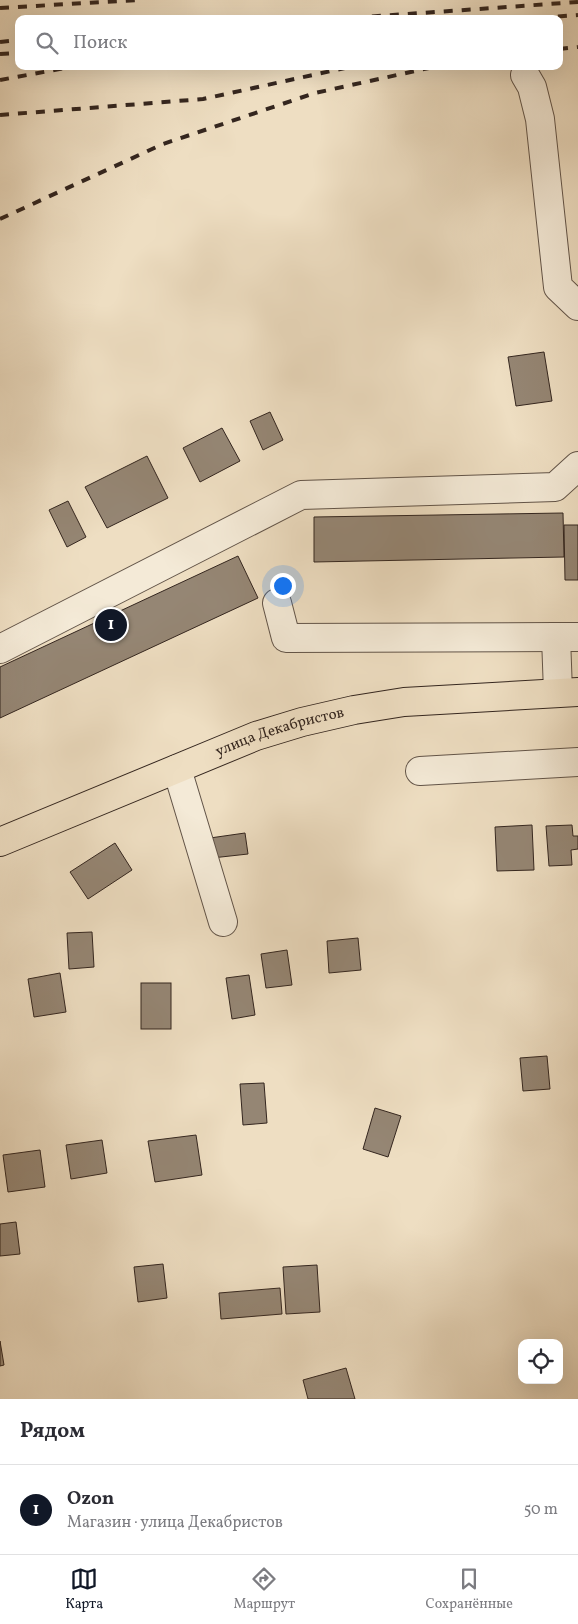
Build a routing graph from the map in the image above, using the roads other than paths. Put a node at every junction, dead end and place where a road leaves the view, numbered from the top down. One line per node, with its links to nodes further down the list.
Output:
1 (525, 75): 2 (lane)
2 (578, 306)
3 (578, 466): 6 (lane)
4 (277, 603): 5 (lane)
5 (567, 637): 7 (lane)
6 (0, 649)
7 (568, 692): 9 (main road, улица Декабристов)
8 (578, 762): 10 (lane)
9 (177, 769): 11 (main road, улица Декабристов); 12 (lane)
10 (420, 771)
11 (0, 842)
12 (223, 922)

